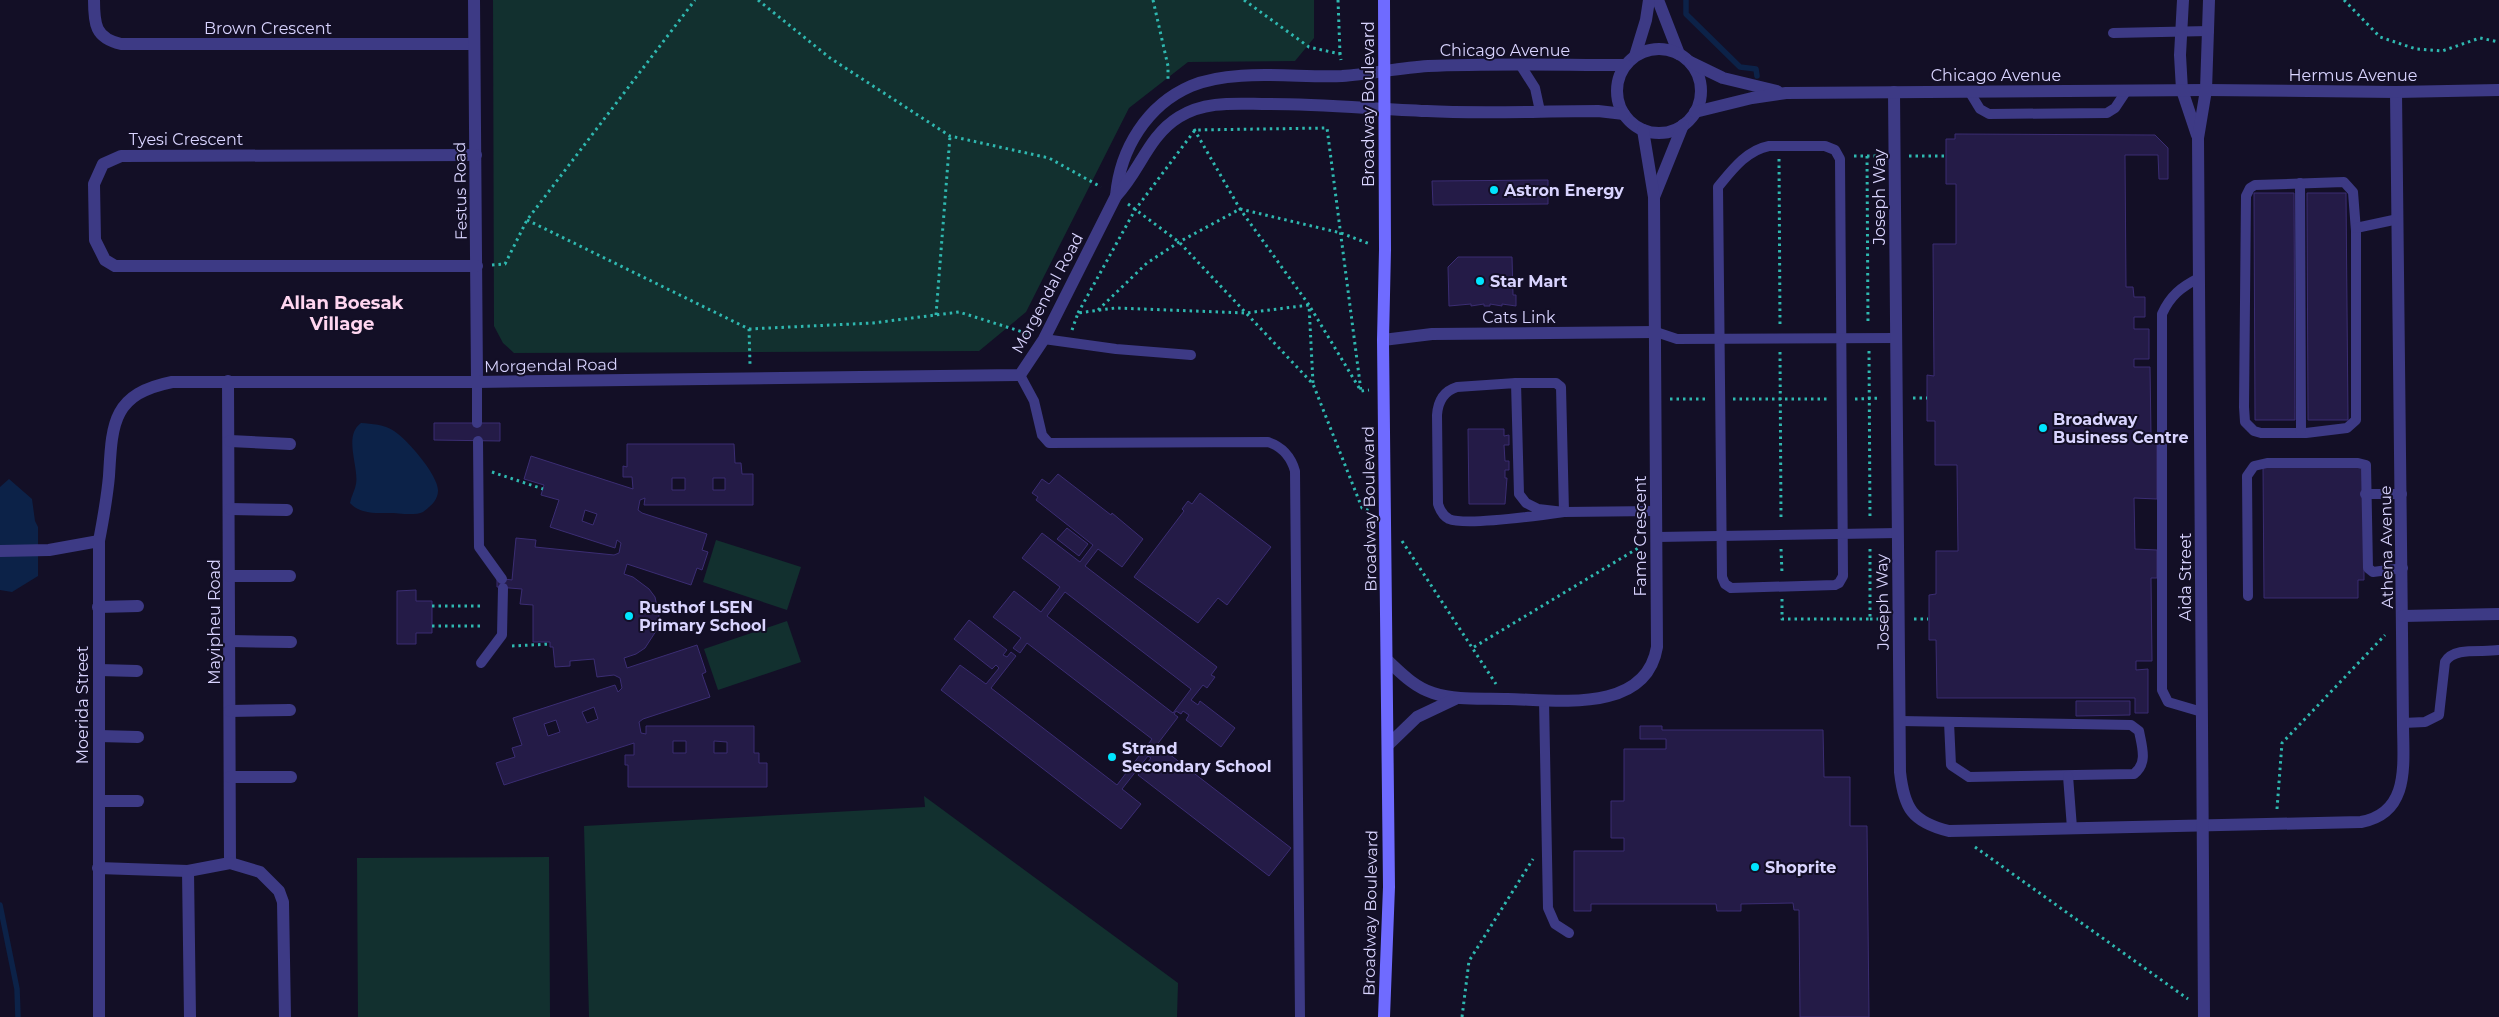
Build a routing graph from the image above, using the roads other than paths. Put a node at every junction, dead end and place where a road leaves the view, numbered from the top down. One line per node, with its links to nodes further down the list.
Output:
1 (94, 0): 11 (street, Brown Crescent)
2 (474, 0): 11 (street, Festus Road)
3 (1384, 0): 15 (main road, Broadway Boulevard)
4 (1649, 0): 13 (street)
5 (1658, 0): 12 (street)
6 (2183, 0): 8 (street, Aida Street)
7 (2209, 0): 9 (street, Aida Street)
8 (2182, 31): 9 (lane); 10 (lane); 17 (street, Aida Street)
9 (2209, 31): 18 (street, Aida Street)
10 (2113, 34)
11 (474, 44): 31 (street, Festus Road)
12 (1685, 58): 13 (street); 23 (street, Chicago Avenue); 26 (street)
13 (1630, 60): 14 (street, Chicago Avenue); 27 (street)
14 (1521, 66): 15 (street, Chicago Avenue); 25 (lane)
15 (1384, 70): 24 (main road, Broadway Boulevard); 33 (street, Morgendal Road)
16 (2127, 90): 17 (street, Chicago Avenue); 20 (street, Chicago Avenue); 20 (lane)
17 (2182, 90): 18 (street, Chicago Avenue); 30 (street, Aida Street)
18 (2206, 90): 22 (street, Hermus Avenue); 30 (street, Aida Street)
19 (2499, 90): 22 (street, Hermus Avenue)
20 (1970, 91): 21 (street, Chicago Avenue)
21 (1894, 92): 23 (street, Chicago Avenue); 41 (street, Joseph Way)
22 (2396, 92): 35 (street, Athena Avenue)
23 (1786, 93): 26 (street, Chicago Avenue)
24 (1385, 108): 25 (street); 33 (street, Morgendal Road); 44 (main road, Broadway Boulevard)
25 (1540, 111): 27 (street)
26 (1696, 112): 28 (street)
27 (1624, 114): 29 (street)
28 (1683, 125): 29 (street); 34 (street, Fame Crescent)
29 (1643, 130): 34 (street, Fame Crescent)
30 (2198, 138): 38 (street, Aida Street)
31 (476, 155): 37 (street, Festus Road); 37 (street, Tyesi Crescent)
32 (2300, 183): 36 (lane); 51 (lane); 51 (lane)
33 (1116, 196): 42 (street, Morgendal Road)
34 (1654, 197): 39 (street, Fame Crescent)
35 (2398, 219): 36 (lane); 56 (street, Athena Avenue)
36 (2356, 228): 51 (lane)
37 (477, 266): 48 (street, Festus Road)
38 (2199, 278): 86 (street, Aida Street); 86 (lane)
39 (1656, 332): 43 (lane); 44 (street, Cats Link); 59 (street, Fame Crescent)
40 (1841, 338): 41 (lane); 43 (lane); 43 (lane); 62 (lane)
41 (1896, 338): 61 (street, Joseph Way)
42 (1044, 339): 45 (lane); 46 (street, Morgendal Road)
43 (1720, 339): 63 (lane)
44 (1382, 340): 78 (main road, Broadway Boulevard)
45 (1191, 355)
46 (1020, 375): 48 (street, Morgendal Road); 108 (lane)
47 (228, 382): 48 (street, Morgendal Road); 53 (street, Mayipheu Road); 65 (street, Morgendal Road)
48 (478, 382): 50 (lane)
49 (1516, 383): 60 (lane); 60 (lane); 60 (lane)
50 (478, 423)
51 (2301, 433)
52 (478, 440): 79 (lane)
53 (230, 441): 54 (street); 57 (street, Mayipheu Road)
54 (290, 444)
55 (2365, 494): 56 (lane); 67 (lane); 70 (lane)
56 (2402, 494): 67 (street, Athena Avenue)
57 (230, 509): 58 (street); 68 (street, Mayipheu Road)
58 (287, 510)
59 (1656, 511): 60 (lane); 64 (street, Fame Crescent)
60 (1564, 512)
61 (1898, 533): 62 (lane); 87 (street, Joseph Way)
62 (1842, 534): 63 (lane); 63 (lane)
63 (1722, 536): 64 (lane)
64 (1657, 537): 83 (street, Fame Crescent)
65 (99, 542): 66 (street); 72 (street, Moerida Street)
66 (0, 551)
67 (2403, 568): 74 (street, Athena Avenue)
68 (230, 576): 69 (street); 75 (street, Mayipheu Road)
69 (290, 576)
70 (2248, 596)
71 (138, 606): 72 (street)
72 (98, 607): 80 (street, Moerida Street)
73 (2499, 614): 74 (street)
74 (2403, 616): 89 (street, Athena Avenue)
75 (230, 641): 76 (street); 85 (street, Mayipheu Road)
76 (291, 642)
77 (2499, 650): 89 (lane)
78 (1387, 660): 82 (street, Fame Crescent); 92 (main road, Broadway Boulevard)
79 (481, 663)
80 (99, 670): 81 (street); 90 (street, Moerida Street)
81 (137, 671)
82 (1455, 699): 83 (street, Fame Crescent); 92 (street, Fame Crescent)
83 (1544, 700): 103 (lane)
84 (290, 710): 85 (street)
85 (230, 711): 94 (street, Mayipheu Road)
86 (2202, 712): 98 (street, Aida Street)
87 (1900, 721): 88 (lane); 99 (street, Joseph Way)
88 (1949, 722): 93 (lane); 93 (lane)
89 (2403, 723): 98 (street, Athena Avenue)
90 (98, 736): 91 (street); 96 (street, Moerida Street)
91 (138, 737)
92 (1388, 744): 109 (main road, Broadway Boulevard)
93 (2068, 776): 99 (lane)
94 (230, 777): 95 (street); 100 (street, Mayipheu Road)
95 (291, 778)
96 (99, 801): 97 (street); 101 (street, Moerida Street)
97 (138, 801)
98 (2203, 826): 99 (street, Joseph Way); 104 (street, Aida Street)
99 (2072, 828)
100 (230, 863): 102 (street); 107 (street)
101 (98, 868): 102 (street); 105 (street, Moerida Street)
102 (188, 871): 106 (street)
103 (1568, 932)
104 (2204, 1013)
105 (99, 1017)
106 (190, 1017)
107 (284, 1017)
108 (1300, 1017)
109 (1384, 1017)

